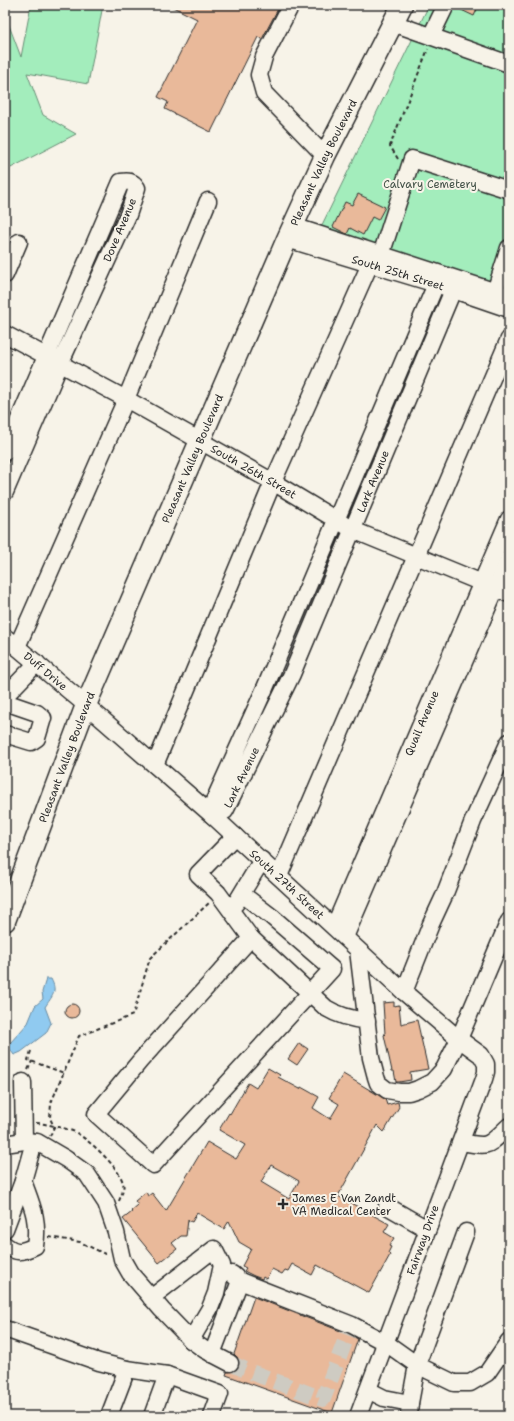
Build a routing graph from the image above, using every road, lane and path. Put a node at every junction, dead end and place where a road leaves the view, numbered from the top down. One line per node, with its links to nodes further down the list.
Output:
1 (291, 5): 7 (street)
2 (402, 5): 4 (main road, Pleasant Valley Boulevard)
3 (446, 5): 5 (street)
4 (392, 23): 5 (street); 7 (main road, Pleasant Valley Boulevard)
5 (432, 36): 6 (street); 8 (path)
6 (509, 64)
7 (325, 156): 11 (main road, Pleasant Valley Boulevard)
8 (407, 173): 9 (street); 14 (street)
9 (509, 190)
10 (208, 201): 24 (street)
11 (290, 232): 14 (street); 25 (main road, Pleasant Valley Boulevard)
12 (19, 242): 15 (street)
13 (509, 248): 18 (street)
14 (376, 260): 16 (street, South 25th Street); 18 (street); 27 (street)
15 (5, 275)
16 (436, 284): 17 (street, South 25th Street); 30 (street, Lark Avenue)
17 (453, 290): 19 (street, South 25th Street); 31 (street, Lark Avenue)
18 (502, 294)
19 (509, 309)
20 (5, 334): 22 (street, South 26th Street)
21 (509, 339): 32 (street)
22 (45, 356): 23 (street, South 26th Street); 23 (street, Dove Avenue); 26 (street, Dove Avenue)
23 (60, 364): 24 (street, South 26th Street); 28 (street, Dove Avenue)
24 (126, 399): 25 (street, South 26th Street); 36 (street)
25 (199, 441): 27 (street, South 26th Street); 39 (main road, Pleasant Valley Boulevard)
26 (5, 452)
27 (273, 482): 30 (street, South 26th Street); 42 (street)
28 (5, 492)
29 (509, 519): 34 (street, Quail Avenue)
30 (336, 521): 31 (street, South 26th Street); 43 (street, Lark Avenue)
31 (353, 530): 32 (street, South 26th Street); 43 (street, Lark Avenue)
32 (416, 556): 34 (street, South 26th Street); 46 (street)
33 (509, 558): 34 (street, Quail Avenue)
34 (495, 588): 52 (street, Quail Avenue)
35 (5, 637): 36 (street, Duff Drive)
36 (18, 647): 37 (street, Duff Drive)
37 (37, 663): 38 (street); 39 (street, Duff Drive)
38 (5, 701): 40 (street)
39 (86, 705): 42 (street, South 27th Street); 50 (main road, Pleasant Valley Boulevard)
40 (5, 734)
41 (509, 742): 55 (street)
42 (155, 765): 43 (street, South 27th Street)
43 (212, 815): 44 (street, South 27th Street)
44 (235, 836): 45 (street, South 27th Street); 47 (street)
45 (262, 860): 46 (street, South 27th Street); 48 (street)
46 (279, 876): 52 (street, South 27th Street)
47 (218, 893): 49 (street); 61 (path)
48 (242, 894): 49 (street); 56 (street)
49 (232, 911): 53 (street)
50 (5, 921)
51 (509, 921): 58 (street)
52 (339, 932): 54 (street, South 27th Street)
53 (251, 938): 56 (street); 56 (street)
54 (358, 950): 55 (street, South 27th Street); 57 (street)
55 (404, 992): 58 (street, South 27th Street)
56 (310, 993): 57 (street)
57 (367, 1022): 58 (street)
58 (459, 1039): 60 (street, South 27th Street)
59 (31, 1051): 61 (path)
60 (486, 1064): 65 (street, Fairway Drive)
61 (64, 1073): 68 (path)
62 (24, 1082): 64 (street)
63 (509, 1126): 65 (street)
64 (29, 1141): 66 (street); 67 (street); 78 (street)
65 (461, 1142): 71 (street, Fairway Drive)
66 (5, 1144)
67 (23, 1181): 70 (street); 73 (street)
68 (117, 1204)
69 (387, 1206): 71 (street)
70 (5, 1229)
71 (427, 1229): 81 (street, Fairway Drive)
72 (466, 1232): 85 (street)
73 (37, 1235): 74 (street); 75 (path)
74 (5, 1245)
75 (105, 1254)
76 (222, 1265): 77 (street); 78 (street); 80 (street)
77 (240, 1280): 81 (street); 83 (street)
78 (151, 1298): 80 (street)
79 (5, 1329): 86 (street)
80 (191, 1340): 83 (street)
81 (386, 1343): 85 (street); 88 (street, Fairway Drive)
82 (508, 1348): 85 (street)
83 (212, 1354): 84 (street)
84 (230, 1363)
85 (417, 1365): 89 (street)
86 (127, 1369): 87 (street); 90 (street)
87 (167, 1375): 91 (street); 92 (street)
88 (368, 1390): 89 (street); 93 (street, Fairway Drive)
89 (409, 1410)
90 (109, 1416)
91 (152, 1416)
92 (212, 1416)
93 (358, 1416)

